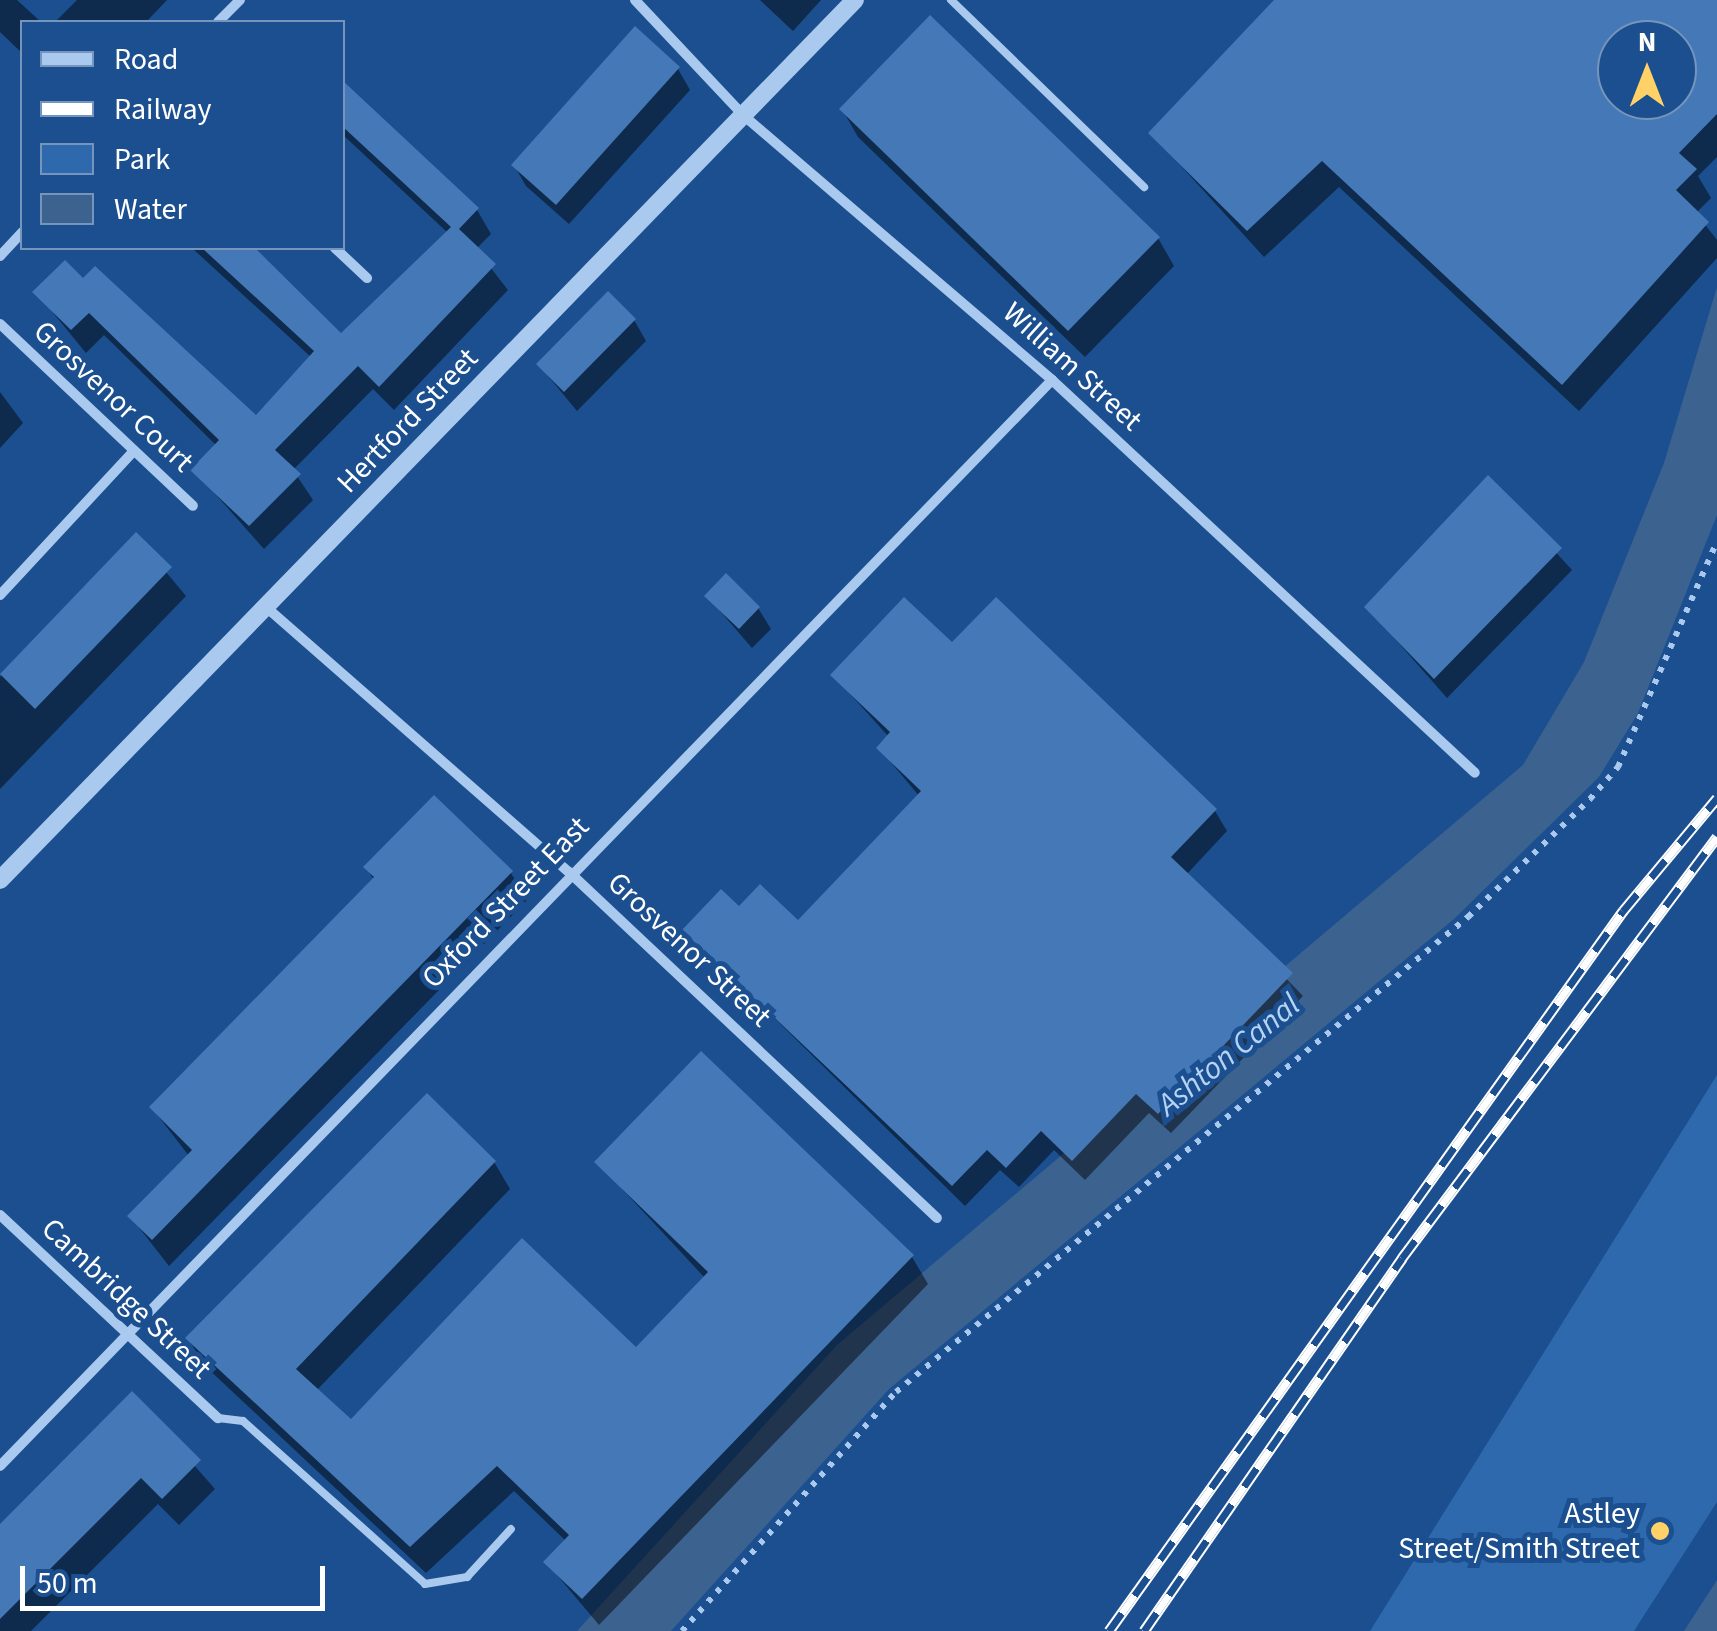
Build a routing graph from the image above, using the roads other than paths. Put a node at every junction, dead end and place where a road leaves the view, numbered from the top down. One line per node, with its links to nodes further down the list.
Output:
1 (240, 0): 5 (street)
2 (634, 0): 6 (street, William Street)
3 (855, 0): 6 (street, Hertford Street)
4 (950, 0): 7 (lane)
5 (220, 20)
6 (743, 115): 13 (street, William Street); 17 (street, Hertford Street)
7 (1144, 187)
8 (20, 234): 10 (street)
9 (338, 250): 11 (street)
10 (0, 256)
11 (367, 278)
12 (0, 324): 14 (street, Grosvenor Court)
13 (1052, 380): 18 (street, William Street); 19 (street, Oxford Street East)
14 (134, 452): 15 (street, Grosvenor Court); 16 (street)
15 (192, 506)
16 (0, 596)
17 (266, 607): 19 (street, Grosvenor Street); 20 (street, Hertford Street)
18 (1474, 773)
19 (569, 872): 22 (street, Grosvenor Street); 23 (street, Oxford Street East)
20 (0, 880)
21 (0, 1215): 23 (street, Cambridge Street)
22 (936, 1218)
23 (126, 1337): 24 (street, Cambridge Street); 25 (street, Oxford Street East)
24 (218, 1418): 26 (lane)
25 (0, 1466)
26 (511, 1529)

